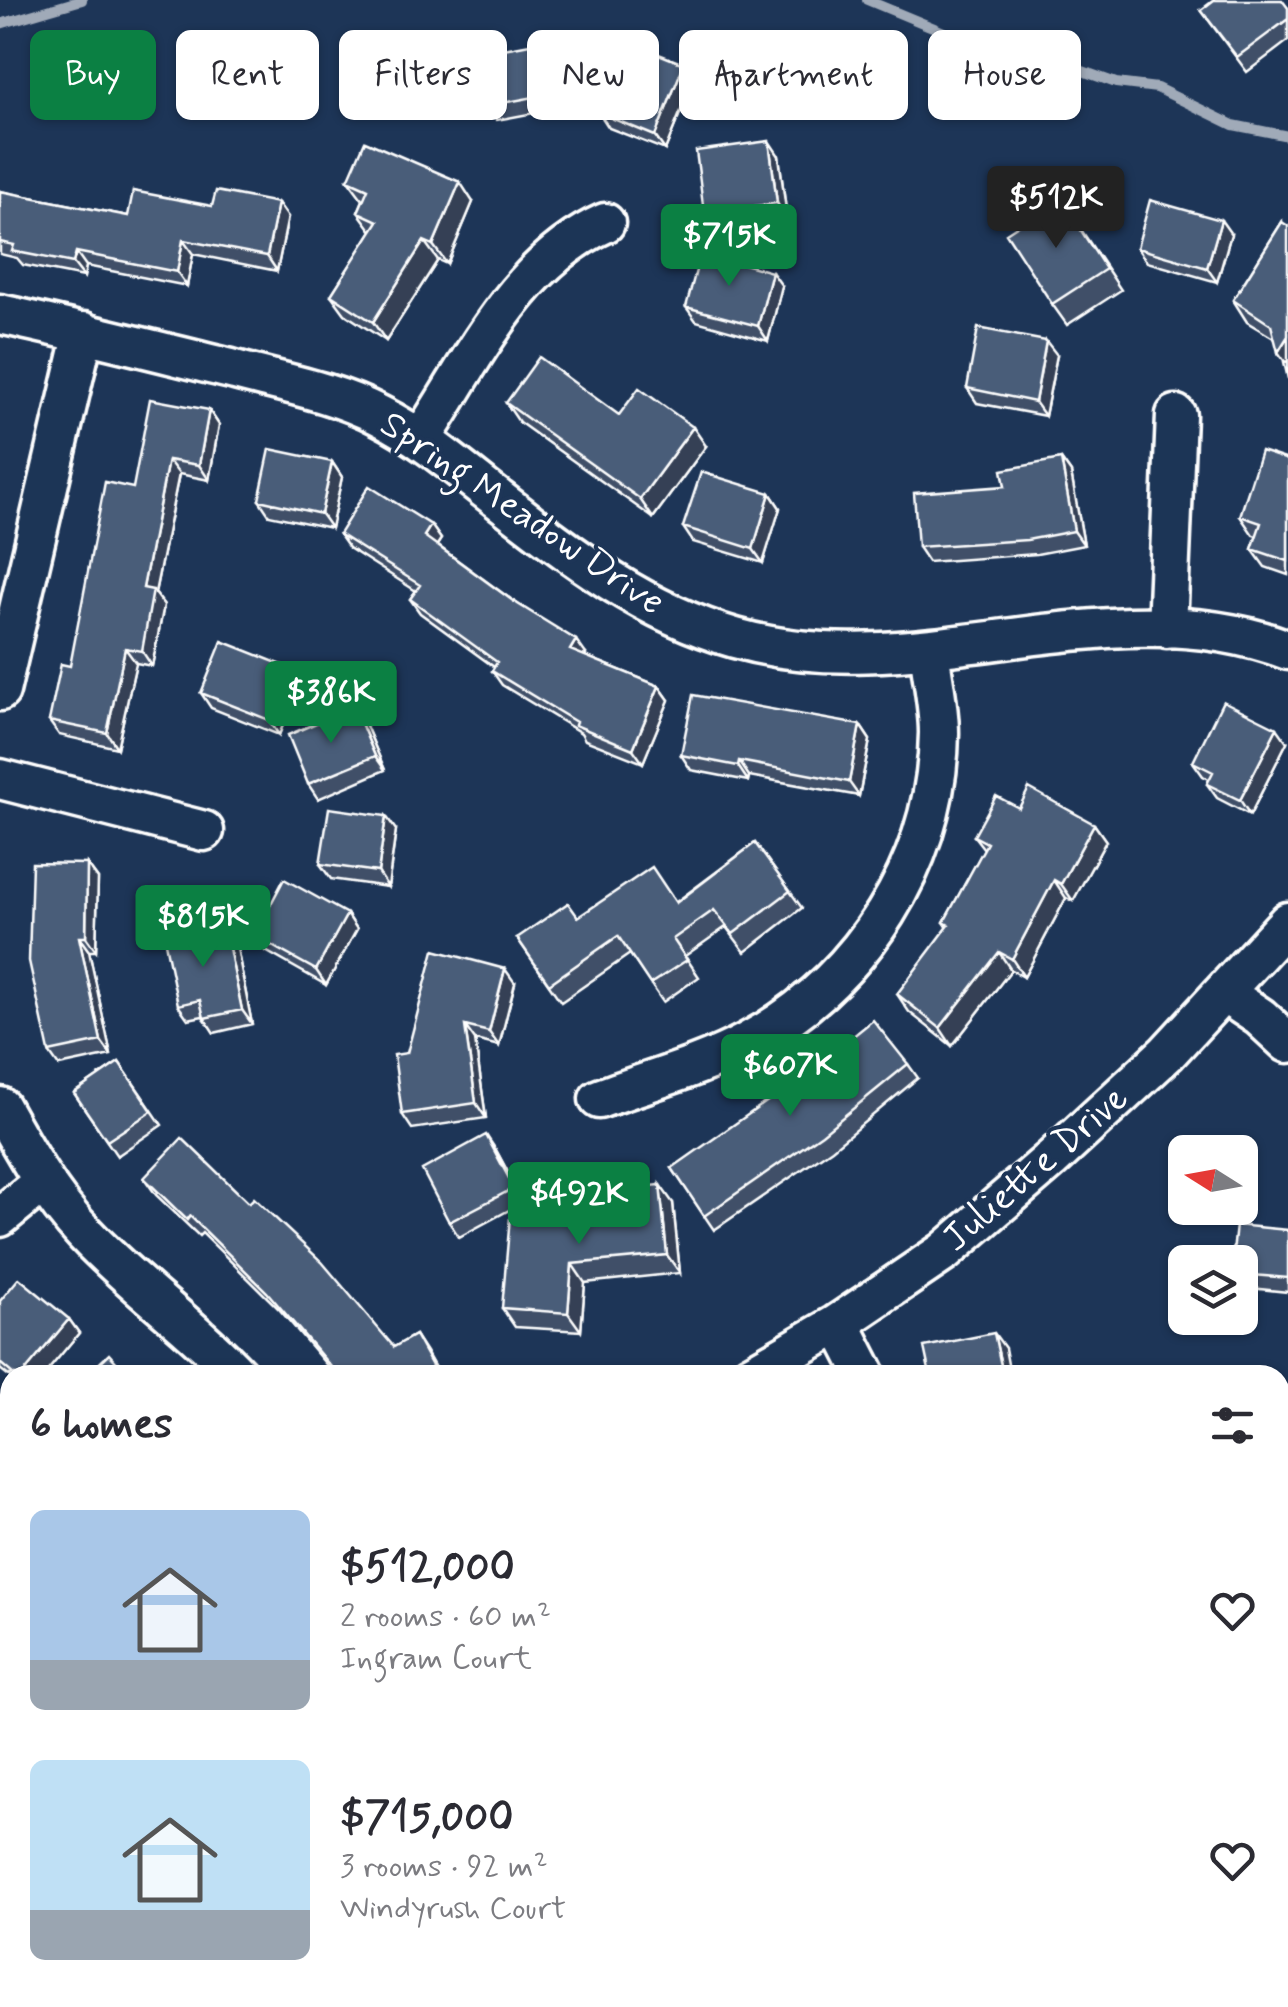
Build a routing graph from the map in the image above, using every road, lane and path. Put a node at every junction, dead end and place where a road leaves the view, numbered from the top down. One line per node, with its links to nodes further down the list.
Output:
1 (605, 223): 5 (street)
2 (0, 314): 3 (street, Spring Meadow Drive)
3 (84, 332): 5 (street, Spring Meadow Drive); 9 (street)
4 (1176, 415): 6 (street)
5 (421, 438): 7 (street, Spring Meadow Drive)
6 (1167, 628): 7 (street, Spring Meadow Drive); 8 (street, Spring Meadow Drive)
7 (929, 650): 15 (street)
8 (1288, 650)
9 (0, 691)
10 (0, 779): 11 (street)
11 (204, 832)
12 (1288, 922): 13 (street, Juliette Drive)
13 (1224, 993): 14 (street); 19 (street, Juliette Drive)
14 (1288, 1042)
15 (599, 1099)
16 (0, 1107): 17 (street)
17 (43, 1182): 18 (street); 20 (street)
18 (0, 1216)
19 (836, 1325): 21 (street, Juliette Drive); 22 (street)
20 (229, 1365)
21 (767, 1365)
22 (861, 1365)

